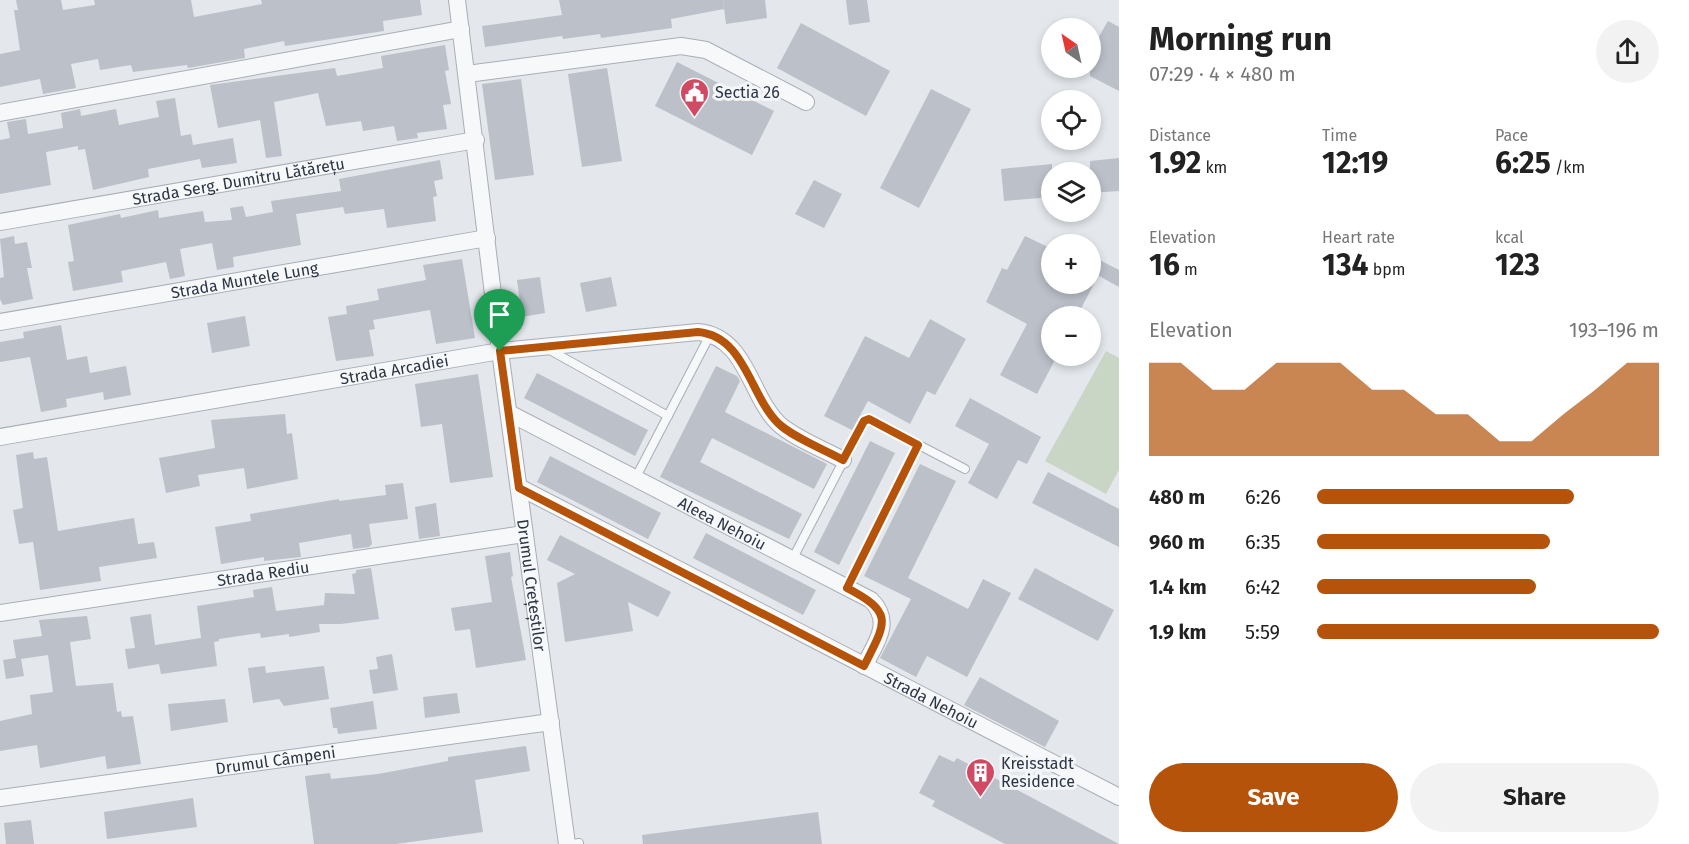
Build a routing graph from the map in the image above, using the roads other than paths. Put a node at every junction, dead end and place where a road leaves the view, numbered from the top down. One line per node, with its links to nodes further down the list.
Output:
1 (457, 0): 2 (street, Drumul Crețeștilor)
2 (461, 29): 3 (street, Drumul Crețeștilor); 5 (street)
3 (467, 74): 4 (street); 6 (street, Drumul Crețeștilor)
4 (806, 102)
5 (0, 113)
6 (476, 140): 7 (street, Strada Serg. Dumitru Lătărețu); 8 (street, Drumul Crețeștilor)
7 (0, 222)
8 (488, 238): 9 (street, Strada Muntele Lung); 12 (street, Drumul Crețeștilor)
9 (0, 322)
10 (711, 333): 11 (street, Strada Arcadiei); 14 (lane); 17 (street)
11 (543, 347): 12 (street, Strada Arcadiei); 14 (lane)
12 (500, 351): 13 (street, Drumul Crețeștilor); 15 (street, Strada Arcadiei)
13 (509, 413): 19 (street, Aleea Nehoiu); 20 (street, Drumul Crețeștilor)
14 (668, 416): 19 (lane)
15 (0, 437)
16 (918, 445): 17 (lane); 18 (lane); 23 (lane)
17 (843, 460): 22 (lane)
18 (965, 469)
19 (635, 479): 22 (street, Aleea Nehoiu)
20 (519, 488): 21 (street, Drumul Crețeștilor); 25 (street, Strada Nehoiu)
21 (525, 534): 24 (street, Strada Rediu); 26 (street, Drumul Crețeștilor)
22 (792, 560): 23 (street, Aleea Nehoiu)
23 (847, 588): 25 (street, Aleea Nehoiu)
24 (0, 613)
25 (864, 666): 28 (street, Strada Nehoiu)
26 (551, 722): 27 (street, Drumul Câmpeni); 29 (street, Drumul Crețeștilor)
27 (0, 798)
28 (1119, 798)
29 (573, 844)

